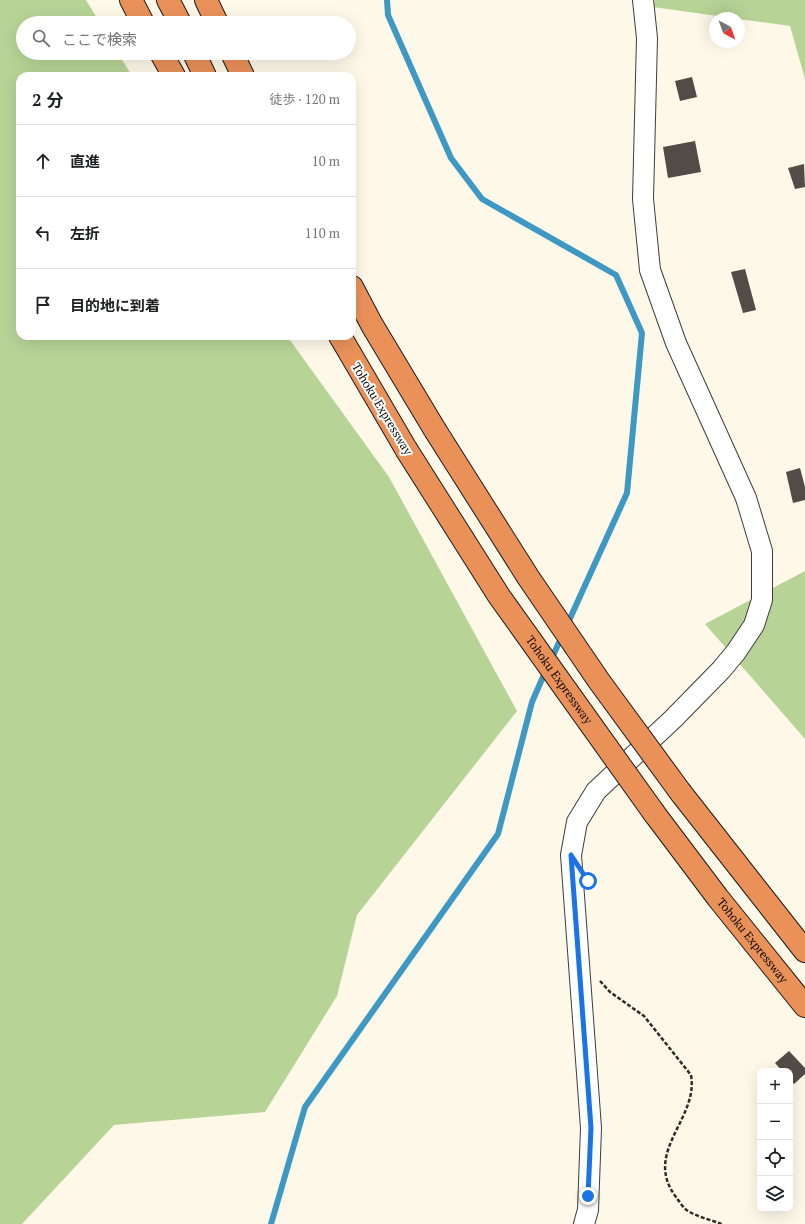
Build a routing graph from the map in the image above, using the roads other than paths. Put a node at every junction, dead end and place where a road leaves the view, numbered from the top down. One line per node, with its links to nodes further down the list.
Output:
1 (131, 0): 5 (highway)
2 (168, 0): 6 (highway)
3 (206, 0): 7 (highway)
4 (642, 0): 18 (street)
5 (139, 16)
6 (176, 16)
7 (214, 16)
8 (165, 60): 11 (highway)
9 (198, 60): 12 (highway)
10 (235, 60): 13 (highway)
11 (172, 72)
12 (204, 72)
13 (241, 72)
14 (356, 295): 16 (highway, bridge)
15 (341, 340): 17 (highway, Tohoku Expressway, bridge)
16 (805, 952)
17 (805, 1006)
18 (584, 1224)

